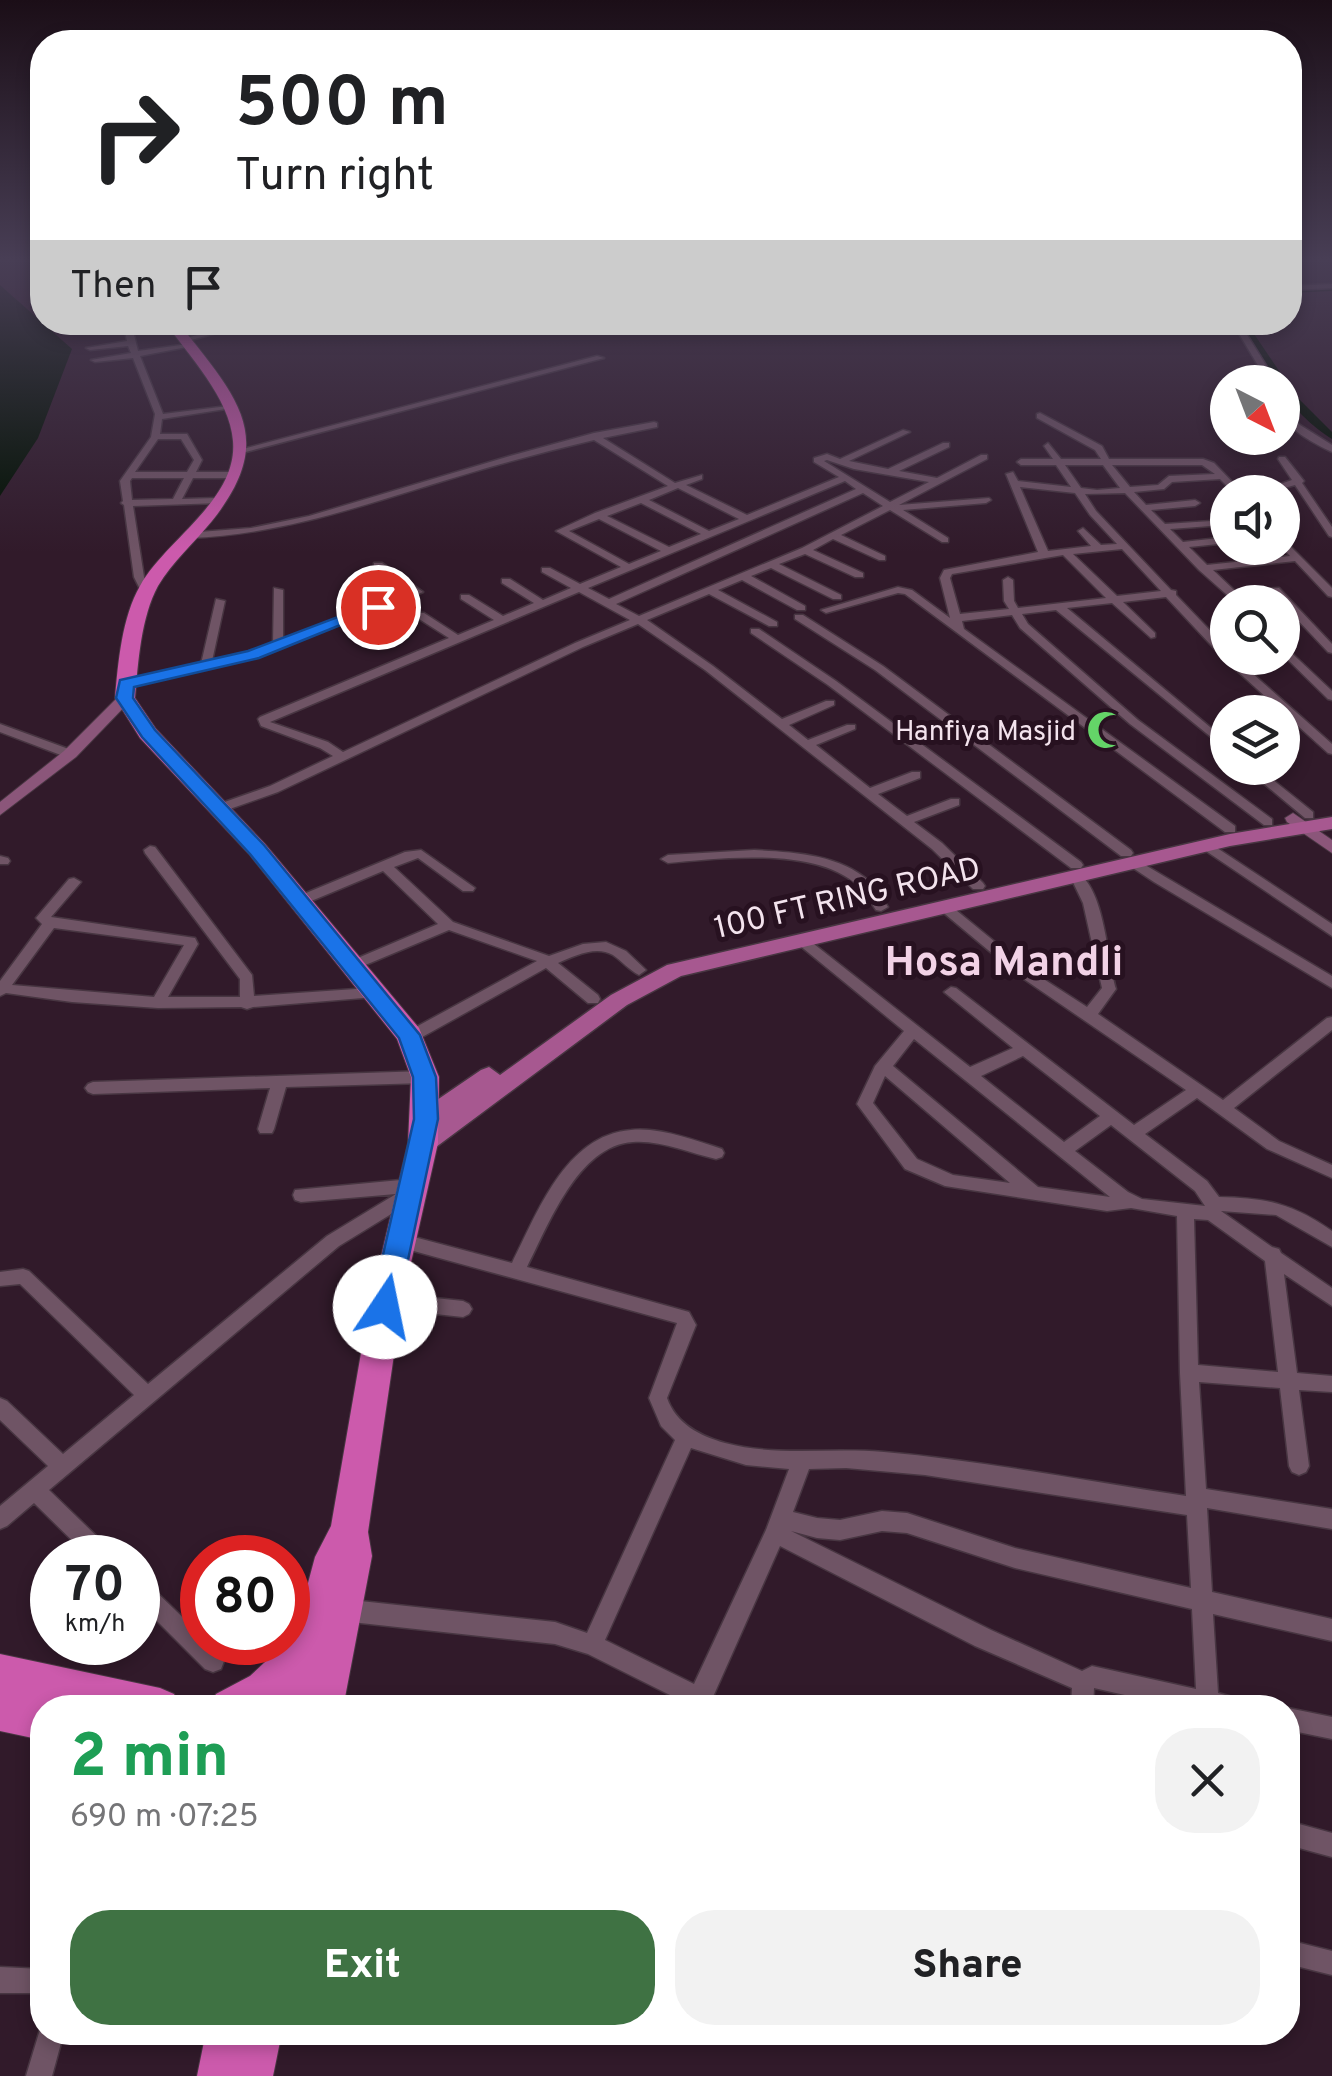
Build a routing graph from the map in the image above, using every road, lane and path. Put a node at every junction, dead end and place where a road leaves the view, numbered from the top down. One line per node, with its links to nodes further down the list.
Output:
1 (103, 359): 5 (street)
2 (138, 359): 8 (street)
3 (196, 359): 6 (highway)
4 (597, 359): 23 (street)
5 (94, 360)
6 (228, 408): 8 (street); 23 (highway)
7 (1040, 416): 19 (street)
8 (158, 418): 13 (street)
9 (654, 425): 12 (street)
10 (1300, 428): 16 (street)
11 (906, 432): 21 (street)
12 (594, 436): 34 (street); 54 (street)
13 (155, 437): 25 (street); 26 (street)
14 (946, 446): 24 (street)
15 (1048, 446): 20 (street)
16 (1332, 449)
17 (984, 457): 32 (street)
18 (1282, 459): 28 (street)
19 (1104, 460): 20 (street); 27 (street); 36 (street)
20 (1057, 461): 22 (street); 37 (street)
21 (840, 462): 24 (street); 31 (street)
22 (1021, 462)
23 (237, 463): 26 (street); 40 (highway)
24 (888, 473): 32 (street)
25 (128, 475): 26 (street); 42 (street)
26 (193, 475): 41 (street)
27 (1221, 475)
28 (1295, 475)
29 (698, 477): 34 (street)
30 (1210, 477): 36 (street)
31 (845, 478): 35 (street); 49 (street)
32 (939, 481): 44 (street)
33 (1300, 481): 46 (street)
34 (676, 485): 38 (street); 49 (street)
35 (863, 489): 44 (street); 90 (street)
36 (1129, 489): 37 (street); 45 (street)
37 (1080, 492): 60 (street); 65 (street)
38 (640, 499): 47 (street); 55 (street)
39 (986, 500): 44 (street)
40 (218, 501): 41 (street); 54 (highway)
41 (176, 502): 42 (street)
42 (126, 503): 81 (street)
43 (1195, 504): 45 (street)
44 (893, 507): 56 (street); 57 (street)
45 (1146, 508): 51 (street)
46 (1317, 513): 48 (street); 53 (street)
47 (598, 515): 63 (street); 71 (street)
48 (1332, 515)
49 (747, 519): 55 (street)
50 (1210, 523): 51 (street)
51 (1165, 527): 59 (street)
52 (1084, 531): 61 (street)
53 (1332, 533)
54 (189, 535): 81 (highway)
55 (709, 535): 63 (street)
56 (834, 536): 62 (street); 66 (street)
57 (945, 540)
58 (1210, 542): 59 (street)
59 (1181, 545): 72 (street)
60 (1126, 546): 61 (street); 83 (street)
61 (1100, 549): 64 (street)
62 (805, 550): 68 (street); 74 (street)
63 (669, 552): 71 (street)
64 (1065, 552): 65 (street); 87 (street)
65 (1044, 554): 98 (street)
66 (882, 558)
67 (1300, 562): 84 (street)
68 (773, 564): 75 (street); 85 (street)
69 (378, 565): 104 (street)
70 (1231, 565): 72 (street)
71 (629, 568): 79 (street)
72 (1203, 568): 78 (street)
73 (546, 570): 79 (street)
74 (859, 576)
75 (744, 578): 82 (street); 133 (street)
76 (1008, 580): 93 (street)
77 (506, 582): 89 (street)
78 (1222, 585)
79 (578, 589): 89 (street); 90 (street)
80 (278, 590): 104 (street)
81 (146, 591): 109 (highway)
82 (713, 592): 97 (street); 99 (street)
83 (1172, 594): 87 (street); 102 (street)
84 (1332, 594)
85 (837, 597)
86 (465, 598): 96 (street)
87 (1114, 600): 91 (street); 101 (street)
88 (220, 601): 106 (street)
89 (543, 604): 96 (street)
90 (606, 604): 97 (street)
91 (1059, 608): 93 (street); 115 (street)
92 (826, 610): 98 (street)
93 (1014, 612): 98 (street); 127 (street)
94 (420, 615): 103 (street)
95 (1300, 616): 105 (street)
96 (502, 620): 103 (street)
97 (641, 621): 112 (street); 119 (street)
98 (958, 623): 129 (street)
99 (773, 624)
100 (755, 631): 136 (street)
101 (1151, 635)
102 (1210, 637)
103 (456, 639): 119 (street)
104 (278, 645): 106 (street)
105 (1332, 650)
106 (206, 665): 109 (street)
107 (1300, 665): 110 (street)
108 (1248, 675): 117 (street)
109 (125, 691): 118 (street); 124 (highway)
110 (1332, 696)
111 (830, 704): 112 (street)
112 (780, 724): 116 (street)
113 (851, 727): 116 (street)
114 (0, 728): 118 (street)
115 (1210, 733)
116 (806, 745): 122 (street)
117 (1332, 750)
118 (70, 754): 125 (street)
119 (341, 756): 124 (street)
120 (916, 774): 122 (street)
121 (1272, 785): 128 (street)
122 (868, 794): 126 (street)
123 (955, 802): 126 (street)
124 (220, 808): 140 (highway)
125 (0, 810)
126 (905, 821): 138 (street)
127 (1268, 822): 128 (main road, 100 FT RING ROAD); 129 (main road, 100 FT RING ROAD)
128 (1317, 822): 130 (main road, 100 FT RING ROAD); 131 (street)
129 (1230, 829): 133 (main road, 100 FT RING ROAD)
130 (1208, 846): 133 (main road, 100 FT RING ROAD); 145 (street)
131 (1332, 848)
132 (150, 850): 156 (street)
133 (1131, 858): 136 (main road, 100 FT RING ROAD); 150 (street)
134 (668, 859): 141 (street)
135 (384, 865): 139 (street); 140 (street); 144 (street)
136 (1076, 871): 138 (main road, 100 FT RING ROAD); 142 (main road, 100 FT RING ROAD); 157 (street)
137 (74, 882): 143 (street)
138 (978, 886): 141 (main road, 100 FT RING ROAD)
139 (468, 888)
140 (299, 901): 148 (highway)
141 (881, 907): 149 (main road, 100 FT RING ROAD)
142 (946, 908): 146 (main road, 100 FT RING ROAD); 157 (street)
143 (50, 923): 151 (street); 155 (street)
144 (448, 925): 147 (street); 148 (street)
145 (1332, 931)
146 (800, 940): 159 (street); 171 (main road, 100 FT RING ROAD)
147 (548, 960): 149 (street); 154 (street); 160 (street)
148 (352, 966): 152 (highway)
149 (639, 970): 154 (main road, 100 FT RING ROAD)
150 (1332, 983)
151 (2, 989): 155 (street)
152 (370, 992): 156 (street); 160 (highway)
153 (952, 992): 161 (street)
154 (593, 999): 171 (main road, 100 FT RING ROAD)
155 (158, 1002): 156 (street)
156 (248, 1004)
157 (1089, 1016): 167 (street)
158 (1332, 1022): 168 (street)
159 (914, 1030): 162 (street); 163 (street)
160 (410, 1037): 164 (highway)
161 (1024, 1048): 163 (street); 169 (street)
162 (883, 1066): 177 (street); 177 (street)
163 (970, 1074): 173 (street)
164 (424, 1077): 165 (street); 171 (highway)
165 (280, 1082): 166 (street); 170 (street)
166 (92, 1088)
167 (1198, 1090): 168 (street); 172 (street)
168 (1223, 1109): 175 (street)
169 (1111, 1116): 172 (street); 173 (street)
170 (266, 1129)
171 (424, 1131): 176 (highway)
172 (1134, 1132): 181 (street)
173 (1064, 1150): 179 (street)
174 (716, 1153): 185 (street)
175 (1332, 1172)
176 (409, 1190): 178 (street); 182 (highway); 193 (street)
177 (1035, 1194): 179 (street)
178 (300, 1195)
179 (1130, 1202): 180 (street)
180 (1185, 1209): 181 (street); 190 (street)
181 (1213, 1209): 183 (street); 184 (street)
182 (398, 1240): 185 (street); 188 (highway)
183 (1332, 1240)
184 (1273, 1254): 187 (street); 191 (street)
185 (517, 1270): 195 (street)
186 (0, 1280): 193 (street)
187 (1332, 1298)
188 (385, 1307): 189 (street); 204 (highway)
189 (463, 1309)
190 (1189, 1372): 191 (street); 200 (street)
191 (1288, 1382): 192 (street); 198 (street)
192 (1332, 1384)
193 (148, 1396): 197 (street)
194 (0, 1407): 197 (street)
195 (686, 1437): 196 (street); 212 (street)
196 (802, 1460): 200 (street); 203 (street)
197 (63, 1466): 199 (street)
198 (1299, 1466)
199 (35, 1490): 201 (street); 205 (street)
200 (1196, 1502): 202 (street); 206 (street)
201 (0, 1519)
202 (1332, 1519)
203 (778, 1525): 206 (street); 216 (street); 222 (street)
204 (349, 1532): 208 (highway); 211 (highway)
205 (81, 1535)
206 (1202, 1604): 210 (street); 225 (street)
207 (160, 1609): 209 (street)
208 (342, 1610): 212 (street); 220 (highway)
209 (180, 1628)
210 (1332, 1630)
211 (310, 1641)
212 (592, 1645): 221 (street)
213 (290, 1665): 218 (highway)
214 (304, 1665): 219 (highway)
215 (0, 1674): 217 (highway)
216 (1083, 1682): 223 (street); 224 (street)
217 (99, 1695)
218 (255, 1695)
219 (298, 1695)
220 (326, 1695)
221 (688, 1695)
222 (696, 1695)
223 (1082, 1695)
224 (1176, 1695)
225 (1208, 1695)
226 (0, 1711): 227 (highway)
227 (30, 1717)
228 (1300, 1721): 229 (street)
229 (1332, 1728)
230 (1300, 1836): 231 (street)
231 (1332, 1845)
232 (1300, 1955): 233 (street)
233 (1332, 1963)
234 (0, 1980): 235 (street)
235 (30, 1980)
236 (48, 2045): 239 (street)
237 (227, 2045): 240 (highway)
238 (256, 2045): 241 (highway)
239 (40, 2076)
240 (221, 2076)
241 (249, 2076)

